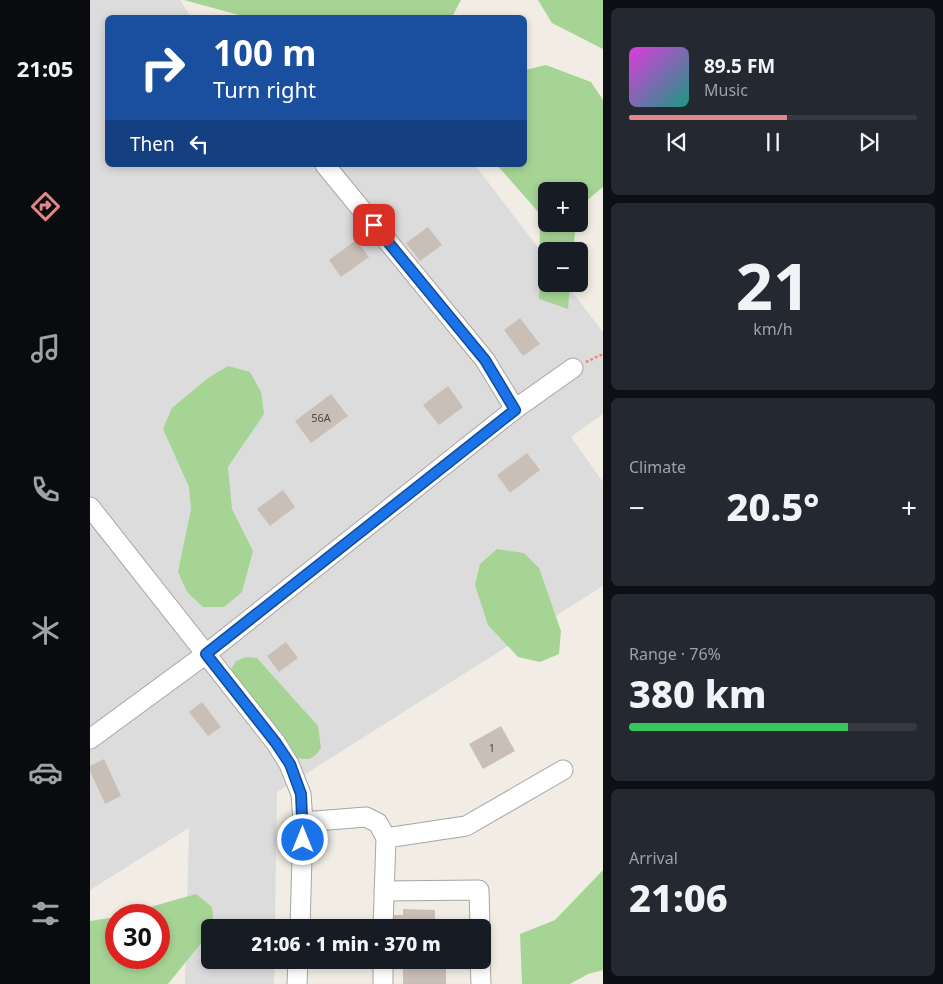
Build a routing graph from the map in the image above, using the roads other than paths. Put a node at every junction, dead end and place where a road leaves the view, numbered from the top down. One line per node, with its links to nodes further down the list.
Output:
1 (327, 167): 3 (street)
2 (573, 368): 3 (street)
3 (515, 410): 5 (street)
4 (90, 507): 5 (street)
5 (206, 654): 6 (street); 8 (street)
6 (90, 739)
7 (563, 770): 9 (street)
8 (304, 822): 9 (street); 11 (street)
9 (386, 838): 10 (street)
10 (384, 892): 12 (street); 13 (street)
11 (300, 919)
12 (383, 919)
13 (480, 919)
14 (298, 969): 17 (street)
15 (383, 969): 18 (street)
16 (480, 969): 19 (street)
17 (298, 984)
18 (383, 984)
19 (481, 984)

